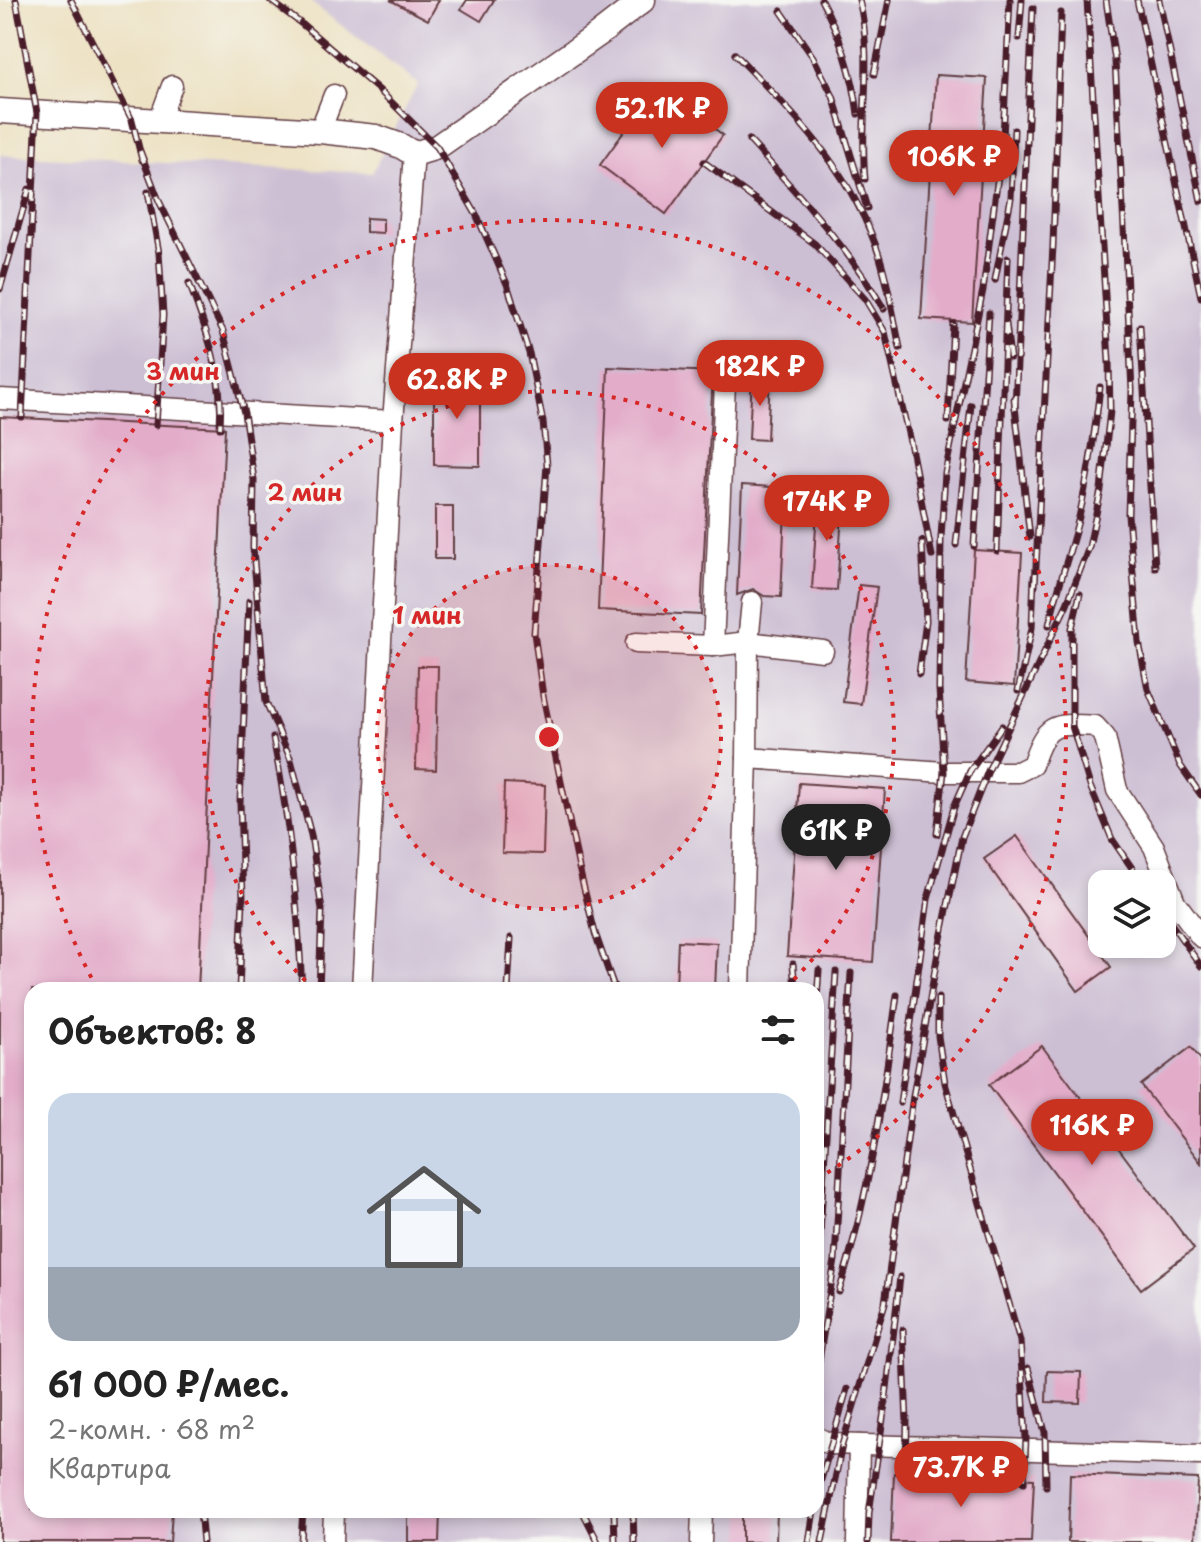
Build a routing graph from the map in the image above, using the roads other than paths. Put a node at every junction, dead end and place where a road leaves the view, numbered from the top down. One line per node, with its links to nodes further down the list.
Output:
1 (643, 0): 7 (main road)
2 (172, 86): 5 (street)
3 (334, 95): 6 (street)
4 (0, 111): 5 (main road)
5 (159, 121): 6 (main road)
6 (320, 131): 7 (main road)
7 (414, 154): 10 (street)
8 (726, 362): 14 (street)
9 (0, 399): 10 (street)
10 (393, 421): 18 (street)
11 (752, 602): 12 (street)
12 (748, 642): 14 (street); 15 (street); 16 (street)
13 (636, 643): 14 (street)
14 (713, 646)
15 (823, 651)
16 (747, 758): 17 (street); 19 (street)
17 (1201, 937)
18 (362, 982)
19 (740, 982)
20 (824, 1441): 21 (street)
21 (859, 1445): 22 (street); 27 (street)
22 (1201, 1455)
23 (334, 1518): 25 (street)
24 (702, 1518): 26 (street)
25 (333, 1542)
26 (701, 1542)
27 (857, 1542)

